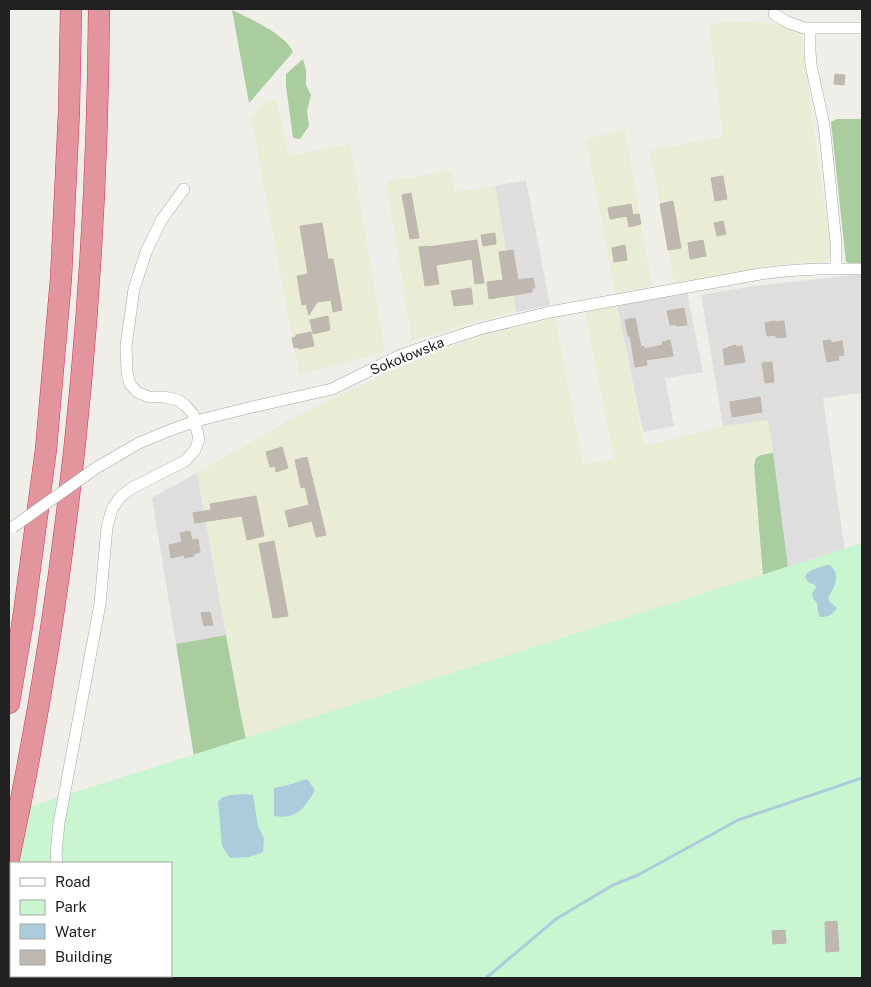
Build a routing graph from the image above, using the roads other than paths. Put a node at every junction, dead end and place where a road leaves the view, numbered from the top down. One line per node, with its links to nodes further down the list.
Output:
1 (71, 9): 11 (highway)
2 (99, 9): 12 (highway)
3 (774, 14): 4 (street)
4 (810, 28): 5 (street); 7 (street)
5 (862, 28)
6 (184, 189): 9 (street)
7 (836, 268): 8 (street, Sokołowska); 9 (street, Sokołowska)
8 (862, 270)
9 (196, 421): 10 (street, Sokołowska, bridge); 13 (street)
10 (11, 529)
11 (9, 704)
12 (9, 858)
13 (57, 862)

